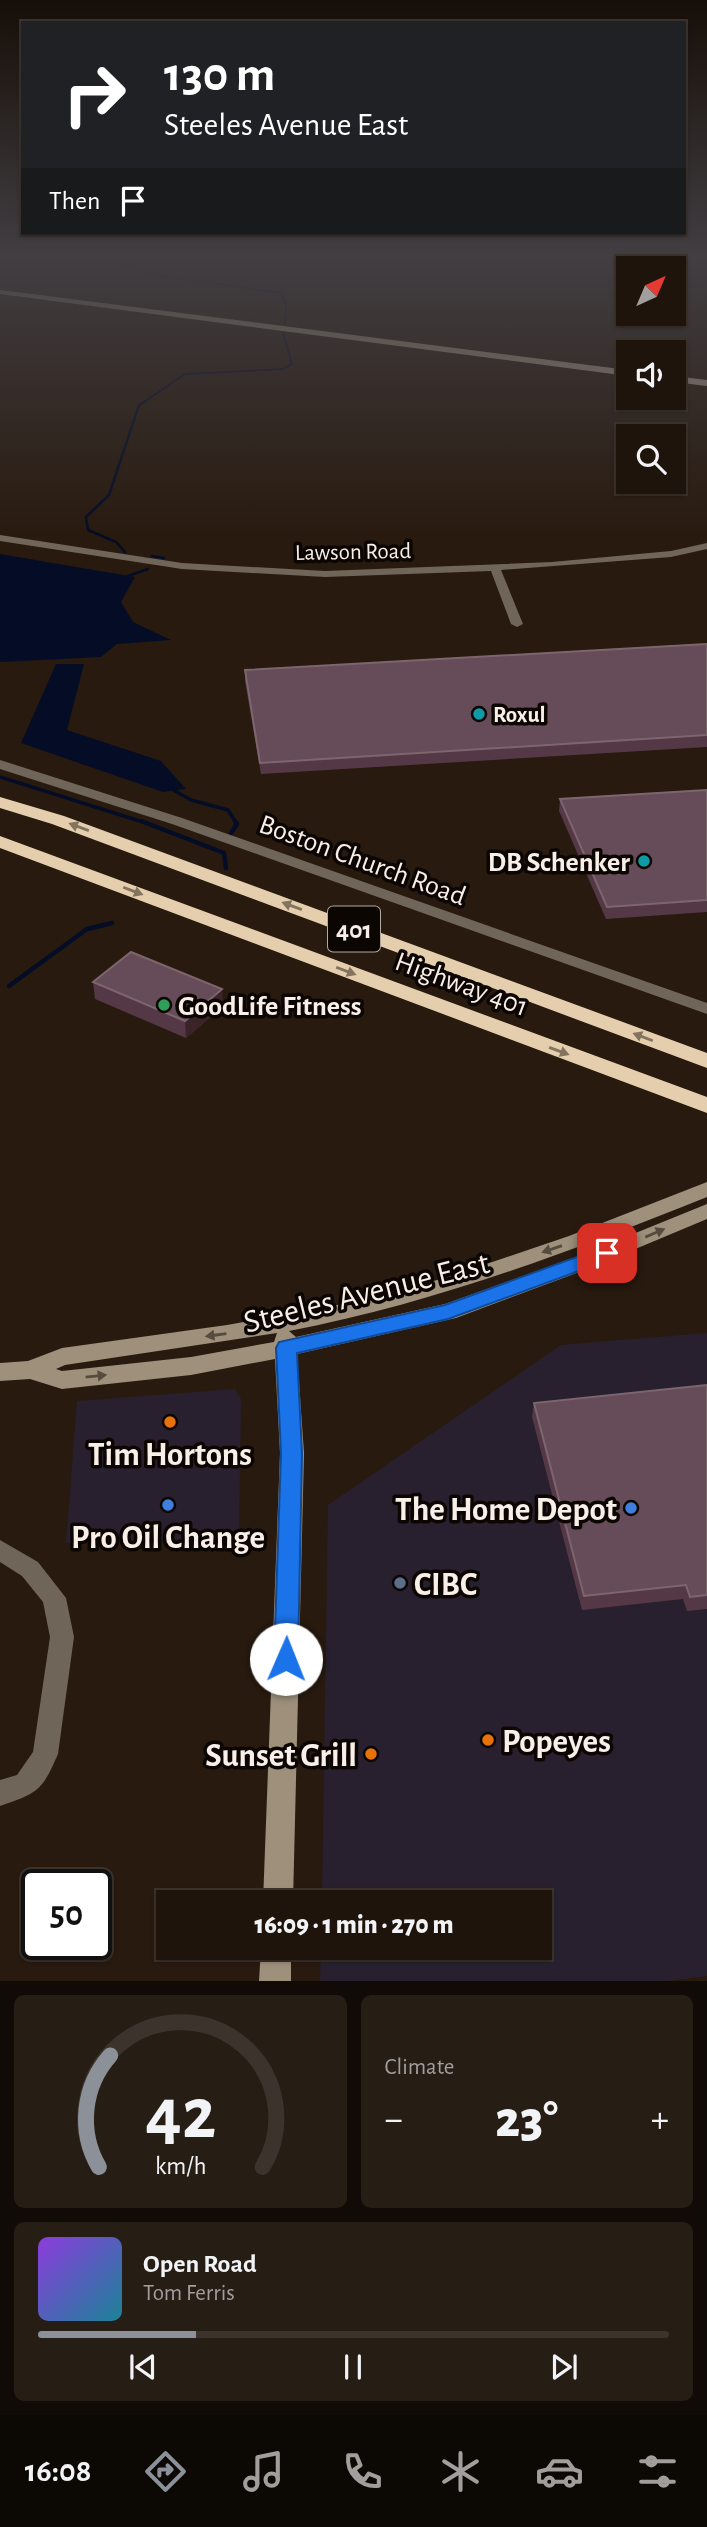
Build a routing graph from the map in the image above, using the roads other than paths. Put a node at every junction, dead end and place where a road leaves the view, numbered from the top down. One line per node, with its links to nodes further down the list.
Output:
1 (453, 350): 2 (main road)
2 (616, 371)
3 (686, 380): 4 (main road)
4 (707, 383)
5 (0, 538): 7 (street, Lawson Road)
6 (707, 546): 7 (street, Lawson Road)
7 (495, 568): 8 (street)
8 (517, 624)
9 (0, 765): 12 (street, Boston Church Road)
10 (0, 802): 13 (highway, Highway 401 / 401, one-way to 10)
11 (0, 842): 14 (highway, Highway 401 / 401, one-way to 14)
12 (707, 1009)
13 (707, 1061)
14 (707, 1105)
15 (707, 1189): 17 (main road, Steeles Avenue East, one-way to 17)
16 (707, 1211): 17 (main road, Steeles Avenue East, one-way to 16)
17 (285, 1336): 18 (main road, Steeles Avenue East); 21 (main road)
18 (0, 1373)
19 (0, 1550): 20 (street)
20 (0, 1793)
21 (278, 1890)
22 (276, 1960): 23 (main road)
23 (275, 1981)

